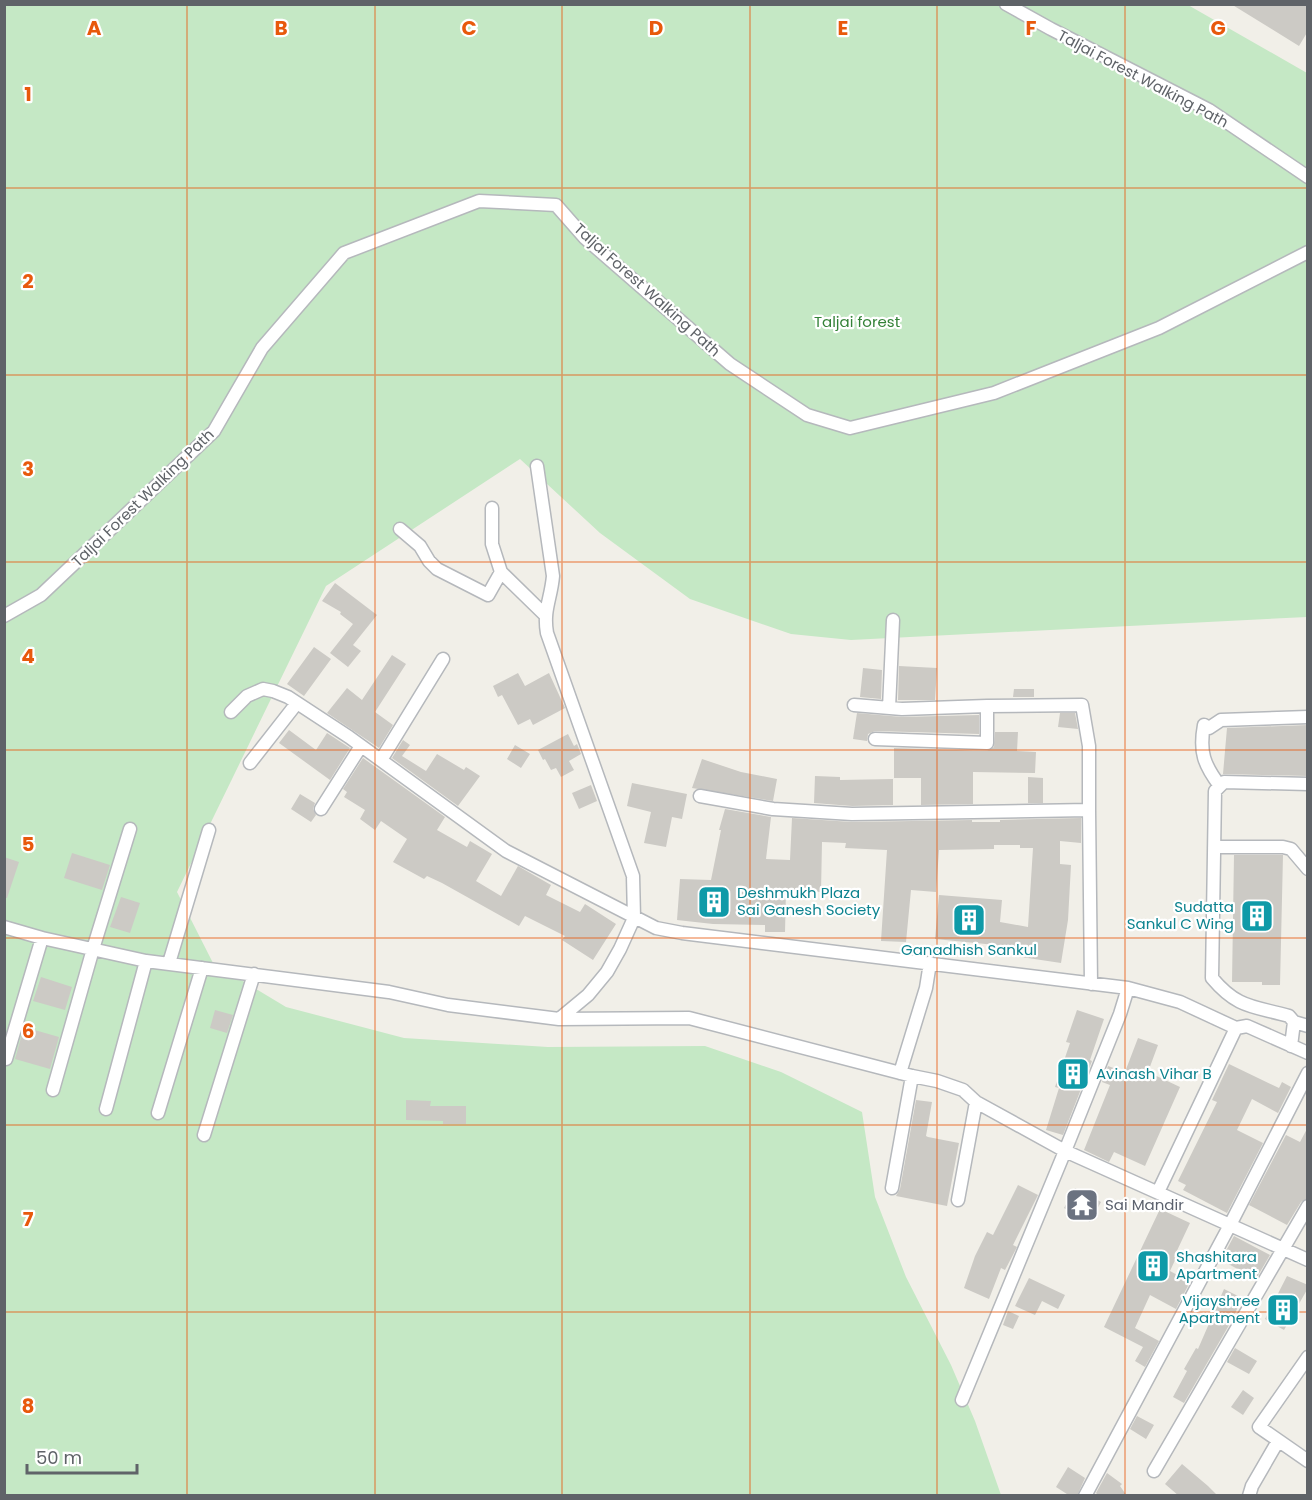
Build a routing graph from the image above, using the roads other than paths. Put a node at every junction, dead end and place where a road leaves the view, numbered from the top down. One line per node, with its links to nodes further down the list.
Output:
1 (1006, 4): 2 (street, Taljai Forest Walking Path)
2 (1308, 177)
3 (1308, 252): 9 (street, Taljai Forest Walking Path)
4 (537, 466): 8 (street)
5 (492, 507): 7 (street)
6 (400, 530): 7 (street)
7 (501, 572): 8 (street)
8 (544, 614): 31 (street)
9 (4, 616)
10 (893, 620): 15 (street)
11 (443, 659): 20 (street)
12 (297, 702): 16 (street); 19 (street); 21 (street)
13 (854, 705): 15 (street)
14 (987, 706): 15 (street); 18 (street); 26 (street)
15 (889, 708)
16 (231, 712)
17 (1308, 717): 23 (street)
18 (875, 739)
19 (362, 746): 20 (street); 25 (street)
20 (381, 760): 31 (street)
21 (250, 763)
22 (1308, 784): 23 (street)
23 (1220, 786): 29 (street)
24 (700, 796): 26 (street)
25 (321, 809)
26 (1089, 810): 40 (street)
27 (130, 829): 34 (street)
28 (209, 830): 36 (street)
29 (1214, 847): 30 (street); 43 (street)
30 (1308, 869)
31 (634, 918): 38 (street); 42 (street)
32 (4, 927): 33 (street)
33 (42, 938): 34 (street); 48 (street)
34 (93, 949): 35 (street); 51 (street)
35 (146, 961): 36 (street); 53 (street)
36 (169, 963): 37 (street)
37 (202, 968): 39 (street); 54 (street)
38 (929, 969): 40 (street); 49 (street)
39 (254, 974): 42 (street); 55 (street)
40 (1091, 984): 41 (street)
41 (1128, 988): 45 (street); 56 (street)
42 (559, 1019): 49 (street)
43 (1294, 1022): 44 (street); 46 (street)
44 (1308, 1026)
45 (1234, 1033): 46 (street); 58 (street)
46 (1292, 1046): 47 (street)
47 (1308, 1053)
48 (6, 1059)
49 (906, 1075): 52 (street); 57 (street)
50 (1306, 1076): 61 (street)
51 (53, 1090)
52 (976, 1102): 56 (street); 59 (street)
53 (106, 1109)
54 (158, 1113)
55 (204, 1135)
56 (1065, 1151): 58 (street); 65 (street)
57 (892, 1188)
58 (1158, 1192): 61 (street)
59 (958, 1200)
60 (1308, 1206): 62 (street)
61 (1230, 1225): 62 (street); 69 (street)
62 (1284, 1250): 63 (street); 68 (street)
63 (1308, 1260)
64 (1308, 1357): 66 (street)
65 (962, 1400)
66 (1278, 1441): 67 (street); 70 (street)
67 (1308, 1461)
68 (1154, 1471)
69 (1085, 1496)
70 (1249, 1496)

